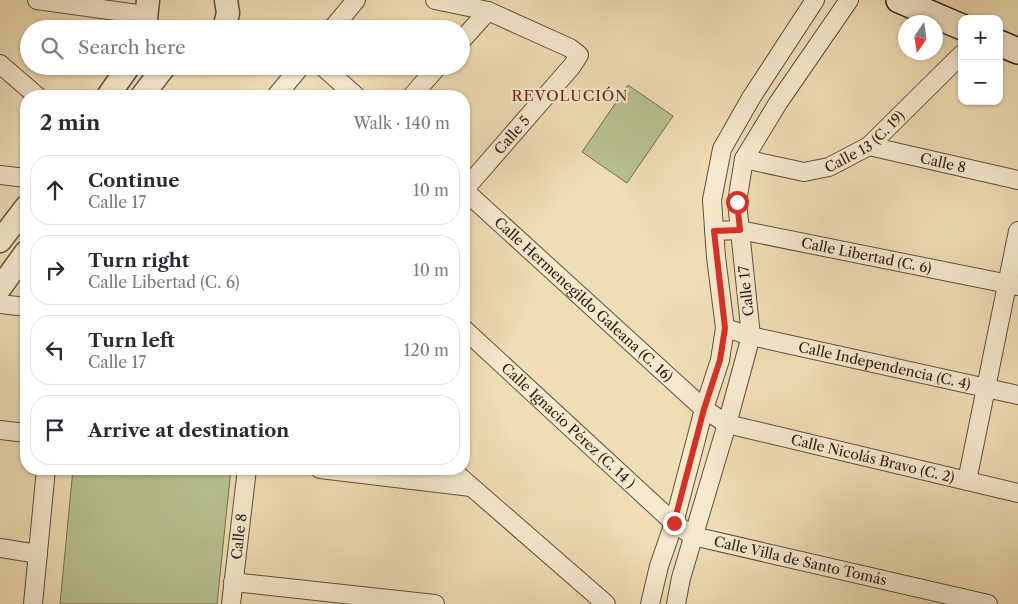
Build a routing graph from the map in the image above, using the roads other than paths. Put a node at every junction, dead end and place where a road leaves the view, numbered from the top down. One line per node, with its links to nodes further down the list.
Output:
1 (37, 0): 8 (street)
2 (226, 0): 11 (street)
3 (356, 0): 12 (street)
4 (435, 0): 9 (street)
5 (815, 0): 39 (street, Calle 17)
6 (849, 0): 31 (street, Calle 17)
7 (899, 0): 13 (main road)
8 (67, 2): 10 (street)
9 (488, 11): 14 (street); 35 (street, Calle 5)
10 (146, 15)
11 (226, 20)
12 (339, 20)
13 (958, 25)
14 (470, 31)
15 (1003, 45): 16 (main road)
16 (1018, 51)
17 (958, 58): 30 (street, Calle 13 (C. 19))
18 (0, 64): 24 (street)
19 (123, 75): 25 (street)
20 (158, 75): 26 (street)
21 (294, 75): 27 (street)
22 (332, 75): 28 (street)
23 (430, 75): 29 (street)
24 (30, 90)
25 (112, 90)
26 (147, 90)
27 (281, 90)
28 (349, 90)
29 (417, 90)
30 (869, 146): 31 (street, Calle 13 (C. 19)); 34 (street, Calle 8)
31 (744, 159): 38 (street, Calle 17)
32 (0, 175): 33 (street)
33 (20, 177)
34 (1018, 180)
35 (470, 183)
36 (470, 195): 52 (street, Calle Hermenegildo Galeana (C. 16))
37 (20, 215): 41 (street)
38 (740, 230): 39 (street, Calle Libertad (C. 6)); 43 (street, Calle Libertad (C. 6)); 49 (street, Calle 17)
39 (714, 231): 47 (street, Calle 17)
40 (1018, 231): 43 (street)
41 (0, 241)
42 (20, 260): 44 (street)
43 (1012, 285): 50 (street)
44 (0, 288)
45 (0, 304): 46 (street)
46 (20, 306)
47 (725, 328): 49 (street, Calle Independencia (C. 4)); 52 (street, Calle 17)
48 (470, 336): 63 (street, Calle Ignacio Pérez (C. 14 ))
49 (751, 336): 50 (street, Calle Independencia (C. 4)); 53 (street, Calle 17)
50 (985, 388): 51 (street, Calle Independencia (C. 4)); 60 (street)
51 (1018, 395)
52 (704, 409): 53 (street, Calle Hermenegildo Galeana (C. 16)); 63 (street, Calle 17)
53 (727, 424): 60 (street, Calle Nicolás Bravo (C. 2)); 64 (street, Calle 17)
54 (0, 430): 55 (street)
55 (20, 433)
56 (45, 475): 66 (street)
57 (246, 475): 67 (street, Calle 8)
58 (370, 475): 61 (street)
59 (458, 475): 61 (street)
60 (967, 481): 62 (street, Calle Nicolás Bravo (C. 2))
61 (471, 487): 71 (street)
62 (1018, 493)
63 (674, 523): 64 (street, Calle Villa de Santo Tomás); 72 (street, Calle 17)
64 (694, 536): 73 (street, Calle 17); 74 (street, Calle Villa de Santo Tomás)
65 (0, 548): 66 (street)
66 (38, 554): 68 (street)
67 (233, 582): 69 (street, Calle 8); 70 (street)
68 (33, 604)
69 (231, 604)
70 (435, 604)
71 (606, 604)
72 (650, 604)
73 (676, 604)
74 (988, 604)

